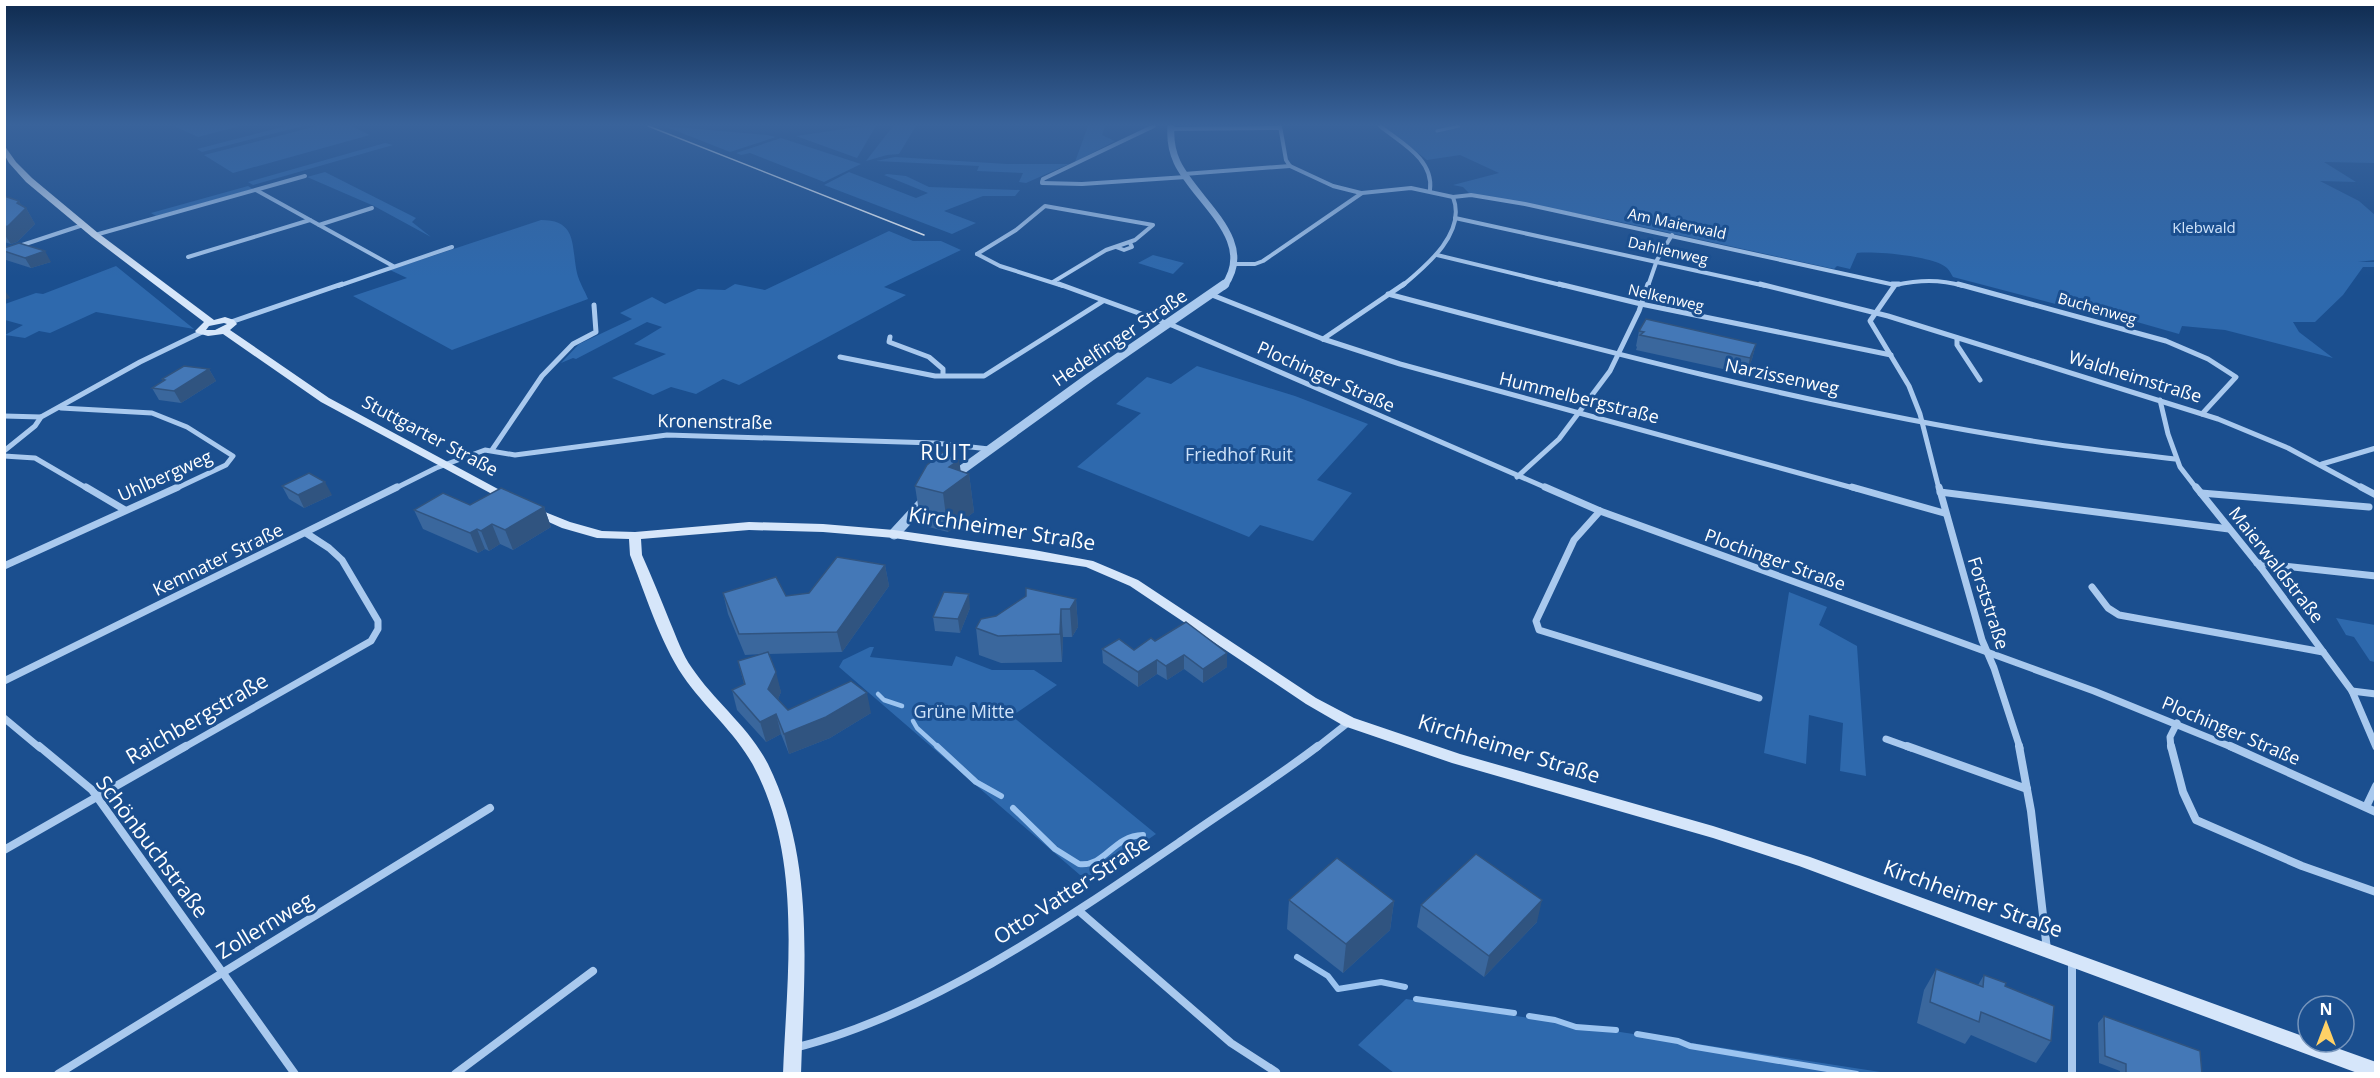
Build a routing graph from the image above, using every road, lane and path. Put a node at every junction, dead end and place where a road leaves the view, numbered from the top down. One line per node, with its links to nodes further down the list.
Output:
1 (25, 176): 15 (main road)
2 (304, 176): 8 (street)
3 (1049, 176): 4 (street)
4 (1181, 176)
5 (1185, 176): 24 (street)
6 (1313, 176): 10 (street)
7 (1429, 176): 9 (street)
8 (256, 190): 14 (street); 17 (street)
9 (1430, 190): 10 (street, Am Maierwald); 11 (street, Am Maierwald)
10 (1362, 193): 24 (street)
11 (1452, 197): 13 (street); 18 (street, Am Maierwald)
12 (372, 208): 16 (street)
13 (1455, 218): 21 (street); 23 (street, Dahlienweg)
14 (310, 220): 16 (street); 22 (street)
15 (83, 225): 17 (main road); 20 (street)
16 (319, 225): 25 (street)
17 (95, 235): 34 (main road)
18 (1672, 235): 23 (street); 27 (street, Am Maierwald)
19 (452, 247): 25 (street)
20 (4, 251)
21 (1437, 255): 28 (street); 31 (street, Nelkenweg)
22 (188, 257)
23 (1657, 260): 31 (street); 33 (street, Dahlienweg)
24 (1236, 264): 29 (street, Hedelfinger Straße)
25 (393, 266): 36 (street)
26 (1053, 282): 26 (street, Plochinger Straße); 30 (street, Plochinger Straße)
27 (1895, 285): 33 (street); 49 (street, Buchenweg)
28 (1388, 294): 40 (street); 41 (street, Narzissenweg)
29 (1212, 295): 35 (street, Hedelfinger Straße); 40 (street, Hummelbergstraße)
30 (1103, 301): 35 (street, Plochinger Straße); 44 (street)
31 (1641, 304): 41 (street); 42 (street, Nelkenweg)
32 (594, 305): 54 (street)
33 (1875, 312): 39 (street, Waldheimstraße); 42 (street, Forststraße)
34 (211, 322): 36 (main road); 37 (main road)
35 (1169, 324): 55 (street, Hedelfinger Straße); 61 (street, Plochinger Straße)
36 (227, 326): 37 (main road); 59 (main road, Stuttgarter Straße)
37 (202, 332): 47 (street)
38 (890, 338): 44 (street)
39 (1957, 338): 45 (street); 46 (street, Waldheimstraße)
40 (1323, 339): 48 (street, Hummelbergstraße)
41 (1618, 355): 48 (street); 52 (street, Narzissenweg)
42 (1891, 355): 52 (street, Forststraße)
43 (840, 357): 44 (street)
44 (943, 375)
45 (1980, 380)
46 (2160, 400): 49 (street, Waldheimstraße); 58 (street, Maierwaldstraße)
47 (61, 408): 51 (street); 66 (street, Uhlbergweg)
48 (1580, 413): 61 (street); 68 (street, Hummelbergstraße)
49 (2202, 414): 60 (street, Waldheimstraße)
50 (4, 416): 51 (street)
51 (41, 417): 56 (street)
52 (1922, 422): 58 (street, Narzissenweg); 62 (street, Forststraße)
53 (2376, 448): 60 (street)
54 (492, 450): 55 (street, Kronenstraße); 59 (street, Kronenstraße)
55 (989, 450): 71 (street, Hedelfinger Straße)
56 (4, 451)
57 (4, 456): 66 (street)
58 (2175, 459): 63 (street, Maierwaldstraße)
59 (445, 464): 70 (street, Kemnater Straße); 72 (main road, Stuttgarter Straße)
60 (2321, 464): 64 (street, Waldheimstraße)
61 (1517, 477): 67 (street, Plochinger Straße)
62 (1940, 492): 68 (street, Forststraße); 69 (street)
63 (2201, 493): 65 (street); 69 (street, Maierwaldstraße)
64 (2376, 495)
65 (2369, 507)
66 (125, 510): 74 (street, Uhlbergweg)
67 (1600, 512): 77 (street, Plochinger Straße); 82 (street)
68 (1944, 513): 77 (street, Forststraße)
69 (2229, 529): 73 (street, Maierwaldstraße)
70 (306, 533): 79 (street, Kemnater Straße); 90 (street, Raichbergstraße)
71 (894, 534): 72 (main road, Kirchheimer Straße); 84 (main road, Kirchheimer Straße)
72 (635, 536): 101 (main road)
73 (2257, 562): 75 (street); 78 (street, Maierwaldstraße)
74 (4, 566)
75 (2376, 576)
76 (2092, 587): 78 (street)
77 (1988, 651): 85 (street, Plochinger Straße); 89 (street, Forststraße)
78 (2323, 652): 80 (street, Maierwaldstraße)
79 (4, 681)
80 (2352, 691): 81 (street); 87 (street, Maierwaldstraße)
81 (2376, 694)
82 (1759, 698)
83 (4, 718): 90 (street, Schönbuchstraße)
84 (1349, 722): 96 (street, Otto-Vatter-Straße); 97 (main road, Kirchheimer Straße)
85 (2177, 723): 91 (street, Plochinger Straße); 95 (street)
86 (1886, 739): 89 (street)
87 (2376, 747)
88 (2376, 786): 91 (street)
89 (2027, 789): 97 (street, Forststraße)
90 (98, 797): 94 (street, Raichbergstraße); 100 (street, Schönbuchstraße)
91 (2366, 807): 93 (street, Plochinger Straße)
92 (490, 808): 100 (street, Zollernweg)
93 (2376, 812)
94 (4, 850)
95 (2376, 892)
96 (1079, 911): 101 (street, Otto-Vatter-Straße); 103 (street)
97 (2047, 950): 98 (main road, Kirchheimer Straße)
98 (2072, 960): 102 (main road, Kirchheimer Straße); 108 (street)
99 (593, 971): 106 (street)
100 (222, 973): 104 (street, Zollernweg); 105 (street, Schönbuchstraße)
101 (792, 1048): 107 (main road)
102 (2376, 1071)
103 (1276, 1072)
104 (58, 1074)
105 (295, 1074)
106 (455, 1074)
107 (792, 1074)
108 (2072, 1074)

